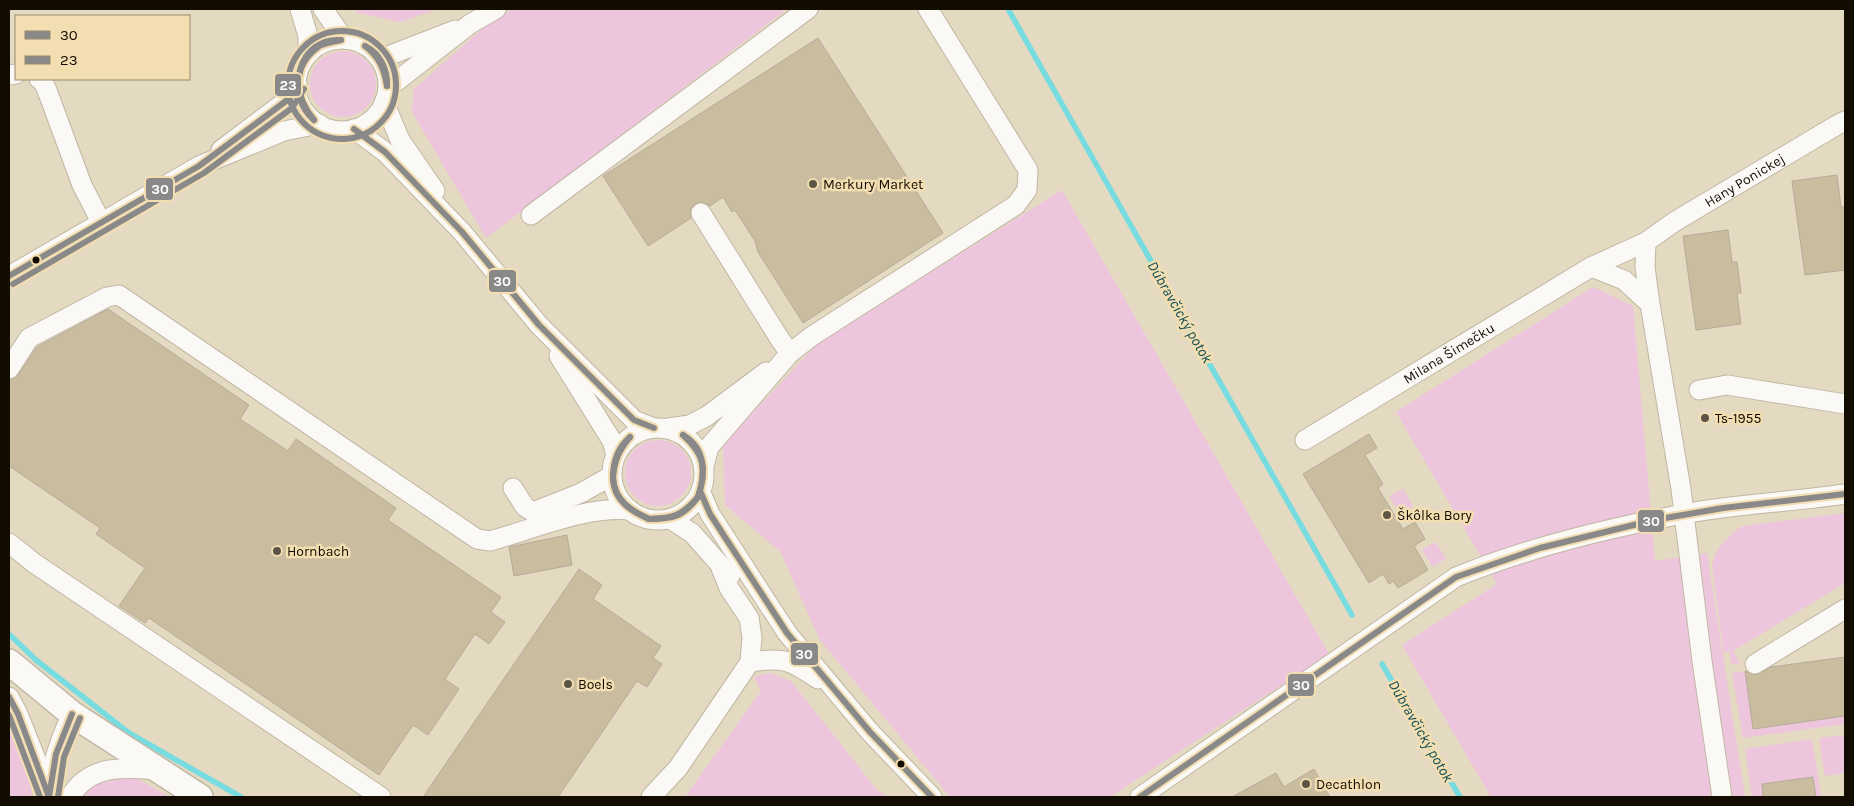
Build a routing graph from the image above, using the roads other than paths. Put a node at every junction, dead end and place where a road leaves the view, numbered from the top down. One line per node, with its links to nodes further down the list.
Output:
1 (300, 9): 8 (street)
2 (323, 9): 7 (street)
3 (496, 9): 6 (street)
4 (808, 9): 18 (street)
5 (928, 9): 26 (street)
6 (470, 24): 9 (street); 12 (street)
7 (344, 39): 8 (street); 9 (street)
8 (308, 54): 11 (street)
9 (380, 59): 12 (street)
10 (41, 80): 19 (street)
11 (297, 84): 14 (street); 16 (street)
12 (386, 95): 15 (street); 20 (street)
13 (1845, 122): 21 (street, Hany Ponickej)
14 (319, 124): 15 (street); 16 (street)
15 (354, 129): 20 (street)
16 (199, 166): 19 (street)
17 (701, 213): 26 (street)
18 (531, 215)
19 (101, 222): 23 (street)
20 (462, 232): 25 (street)
21 (1646, 242): 22 (street, Milana Šimečku); 24 (street)
22 (1591, 268): 24 (street); 31 (street, Milana Šimečku)
23 (9, 276)
24 (1650, 304): 39 (street)
25 (539, 325): 30 (street); 32 (street)
26 (787, 357): 30 (street); 33 (street)
27 (9, 369): 38 (street)
28 (1699, 390): 29 (street)
29 (1845, 404)
30 (661, 428): 32 (street); 33 (street)
31 (1305, 440)
32 (616, 455): 34 (street)
33 (704, 466): 36 (street)
34 (611, 476): 35 (street); 38 (street)
35 (513, 488)
36 (700, 493): 40 (street); 44 (street)
37 (1845, 494): 39 (street)
38 (630, 510): 40 (street)
39 (1684, 514): 60 (street); 61 (street)
40 (670, 519): 42 (street)
41 (9, 543): 56 (street)
42 (721, 568): 44 (street); 46 (street)
43 (1845, 609): 47 (street)
44 (779, 621): 48 (street)
45 (9, 662): 50 (main road)
46 (750, 662): 48 (street); 57 (street)
47 (1755, 664)
48 (837, 692): 51 (street)
49 (9, 697): 53 (street)
50 (72, 714): 52 (main road); 53 (street)
51 (870, 732): 58 (street); 59 (street)
52 (155, 770): 54 (street); 55 (main road)
53 (49, 794)
54 (70, 797)
55 (200, 797)
56 (381, 797)
57 (652, 797)
58 (913, 797)
59 (932, 797)
60 (1140, 797)
61 (1722, 797)

